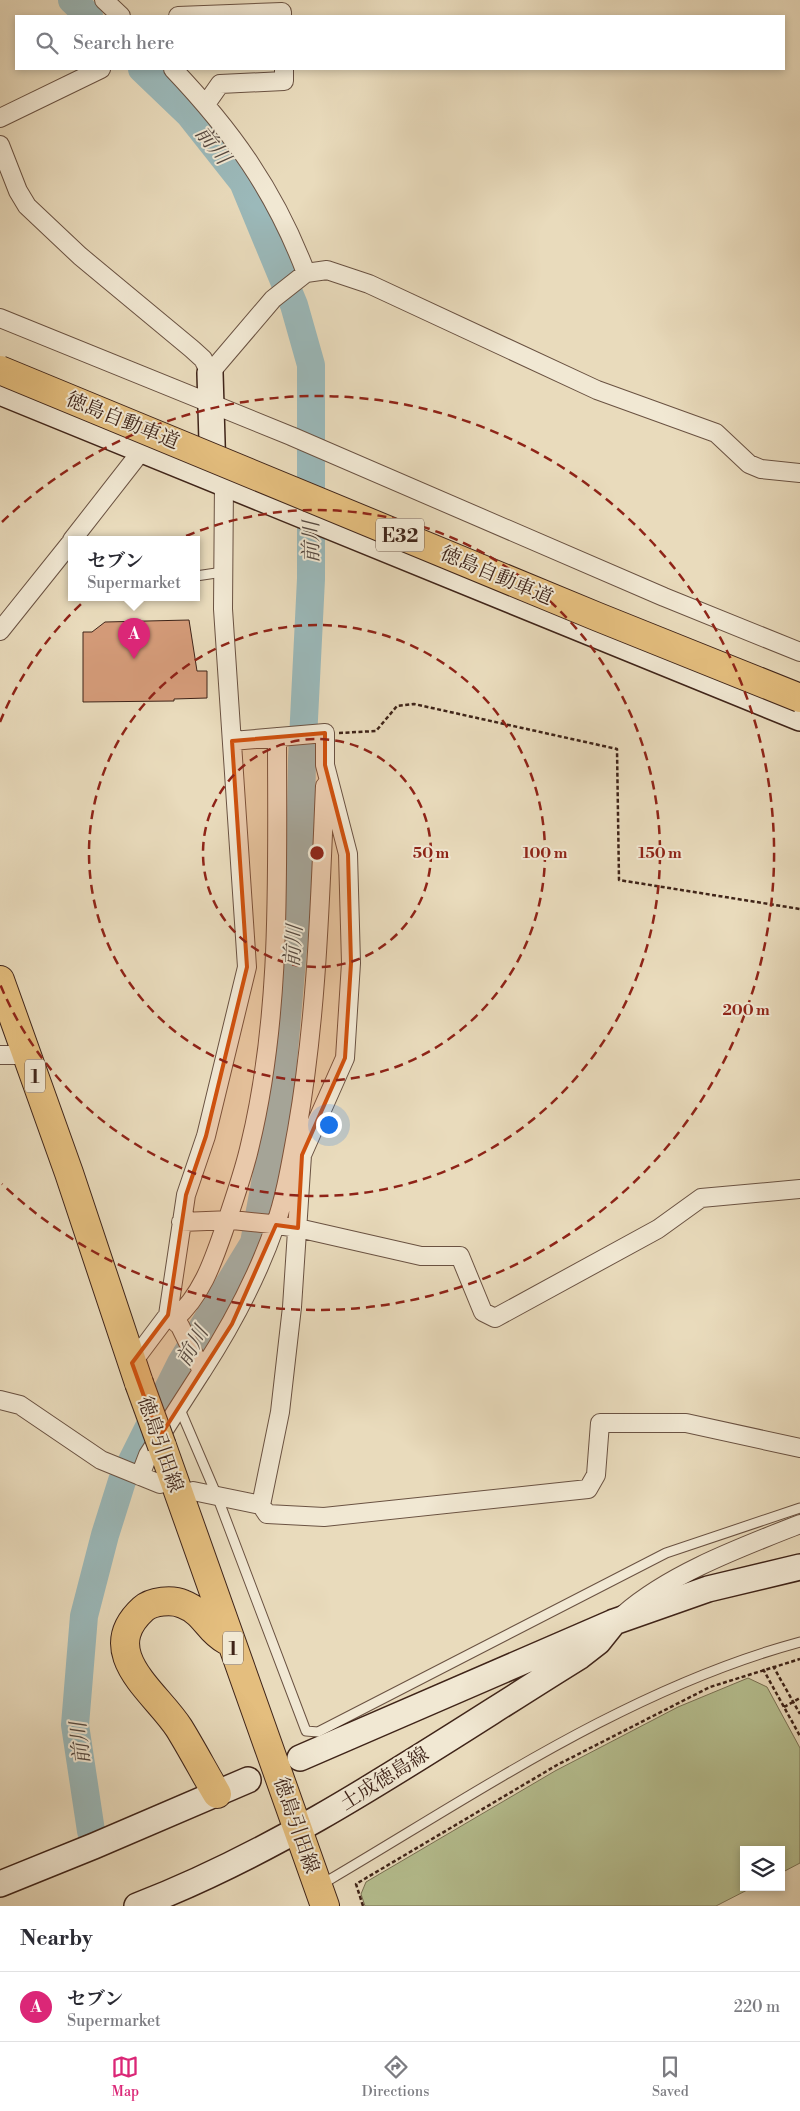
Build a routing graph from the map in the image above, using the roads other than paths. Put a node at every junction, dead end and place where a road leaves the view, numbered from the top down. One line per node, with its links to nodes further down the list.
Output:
1 (104, 0): 3 (street)
2 (199, 7): 4 (street); 5 (street)
3 (120, 15)
4 (180, 15)
5 (282, 15)
6 (99, 70): 10 (street)
7 (174, 70): 9 (street)
8 (284, 70): 9 (street)
9 (206, 104): 12 (street)
10 (0, 118)
11 (0, 145): 15 (street)
12 (304, 274): 15 (street); 19 (street)
13 (0, 318): 17 (street)
14 (0, 370): 27 (main road, 徳島自動車道 / E32, bridge)
15 (210, 373): 17 (main road)
16 (0, 392): 18 (main road)
17 (212, 404): 20 (main road); 26 (street)
18 (143, 449): 20 (main road); 21 (street)
19 (800, 473)
20 (218, 480): 23 (street); 28 (main road)
21 (76, 536)
22 (68, 546): 25 (street)
23 (223, 572): 24 (lane); 30 (street)
24 (200, 575)
25 (0, 631)
26 (800, 652)
27 (800, 698)
28 (800, 718)
29 (280, 737): 30 (street); 31 (street); 36 (street)
30 (232, 741): 37 (street)
31 (325, 765): 38 (street); 39 (street)
32 (0, 980): 34 (main road, 徳島引田線 / 1)
33 (0, 1055): 34 (street)
34 (27, 1055): 42 (main road, 徳島引田線 / 1)
35 (800, 1189): 39 (street)
36 (229, 1220): 37 (street); 38 (street); 40 (street)
37 (181, 1222): 40 (street)
38 (273, 1225): 39 (street); 41 (street)
39 (298, 1228): 50 (street)
40 (174, 1320): 41 (street); 42 (street)
41 (200, 1368): 44 (street)
42 (136, 1373): 56 (main road, 徳島引田線 / 1, bridge)
43 (0, 1400): 46 (street)
44 (179, 1406): 46 (street); 49 (lane)
45 (800, 1448): 50 (street)
46 (138, 1475): 47 (street)
47 (160, 1484)
48 (193, 1491): 49 (street)
49 (217, 1496): 50 (street); 51 (lane)
50 (261, 1505)
51 (800, 1508)
52 (800, 1524): 54 (street)
53 (800, 1567): 54 (main road)
54 (614, 1622): 57 (main road); 60 (main road, 土成徳島線)
55 (800, 1642): 62 (lane)
56 (231, 1643): 59 (main road); 60 (main road, 徳島引田線 / 1)
57 (300, 1758)
58 (248, 1780): 59 (main road)
59 (217, 1794): 61 (main road)
60 (302, 1840): 62 (main road, 徳島引田線 / 1); 63 (main road, 土成徳島線)
61 (0, 1884)
62 (327, 1893)
63 (137, 1906)

